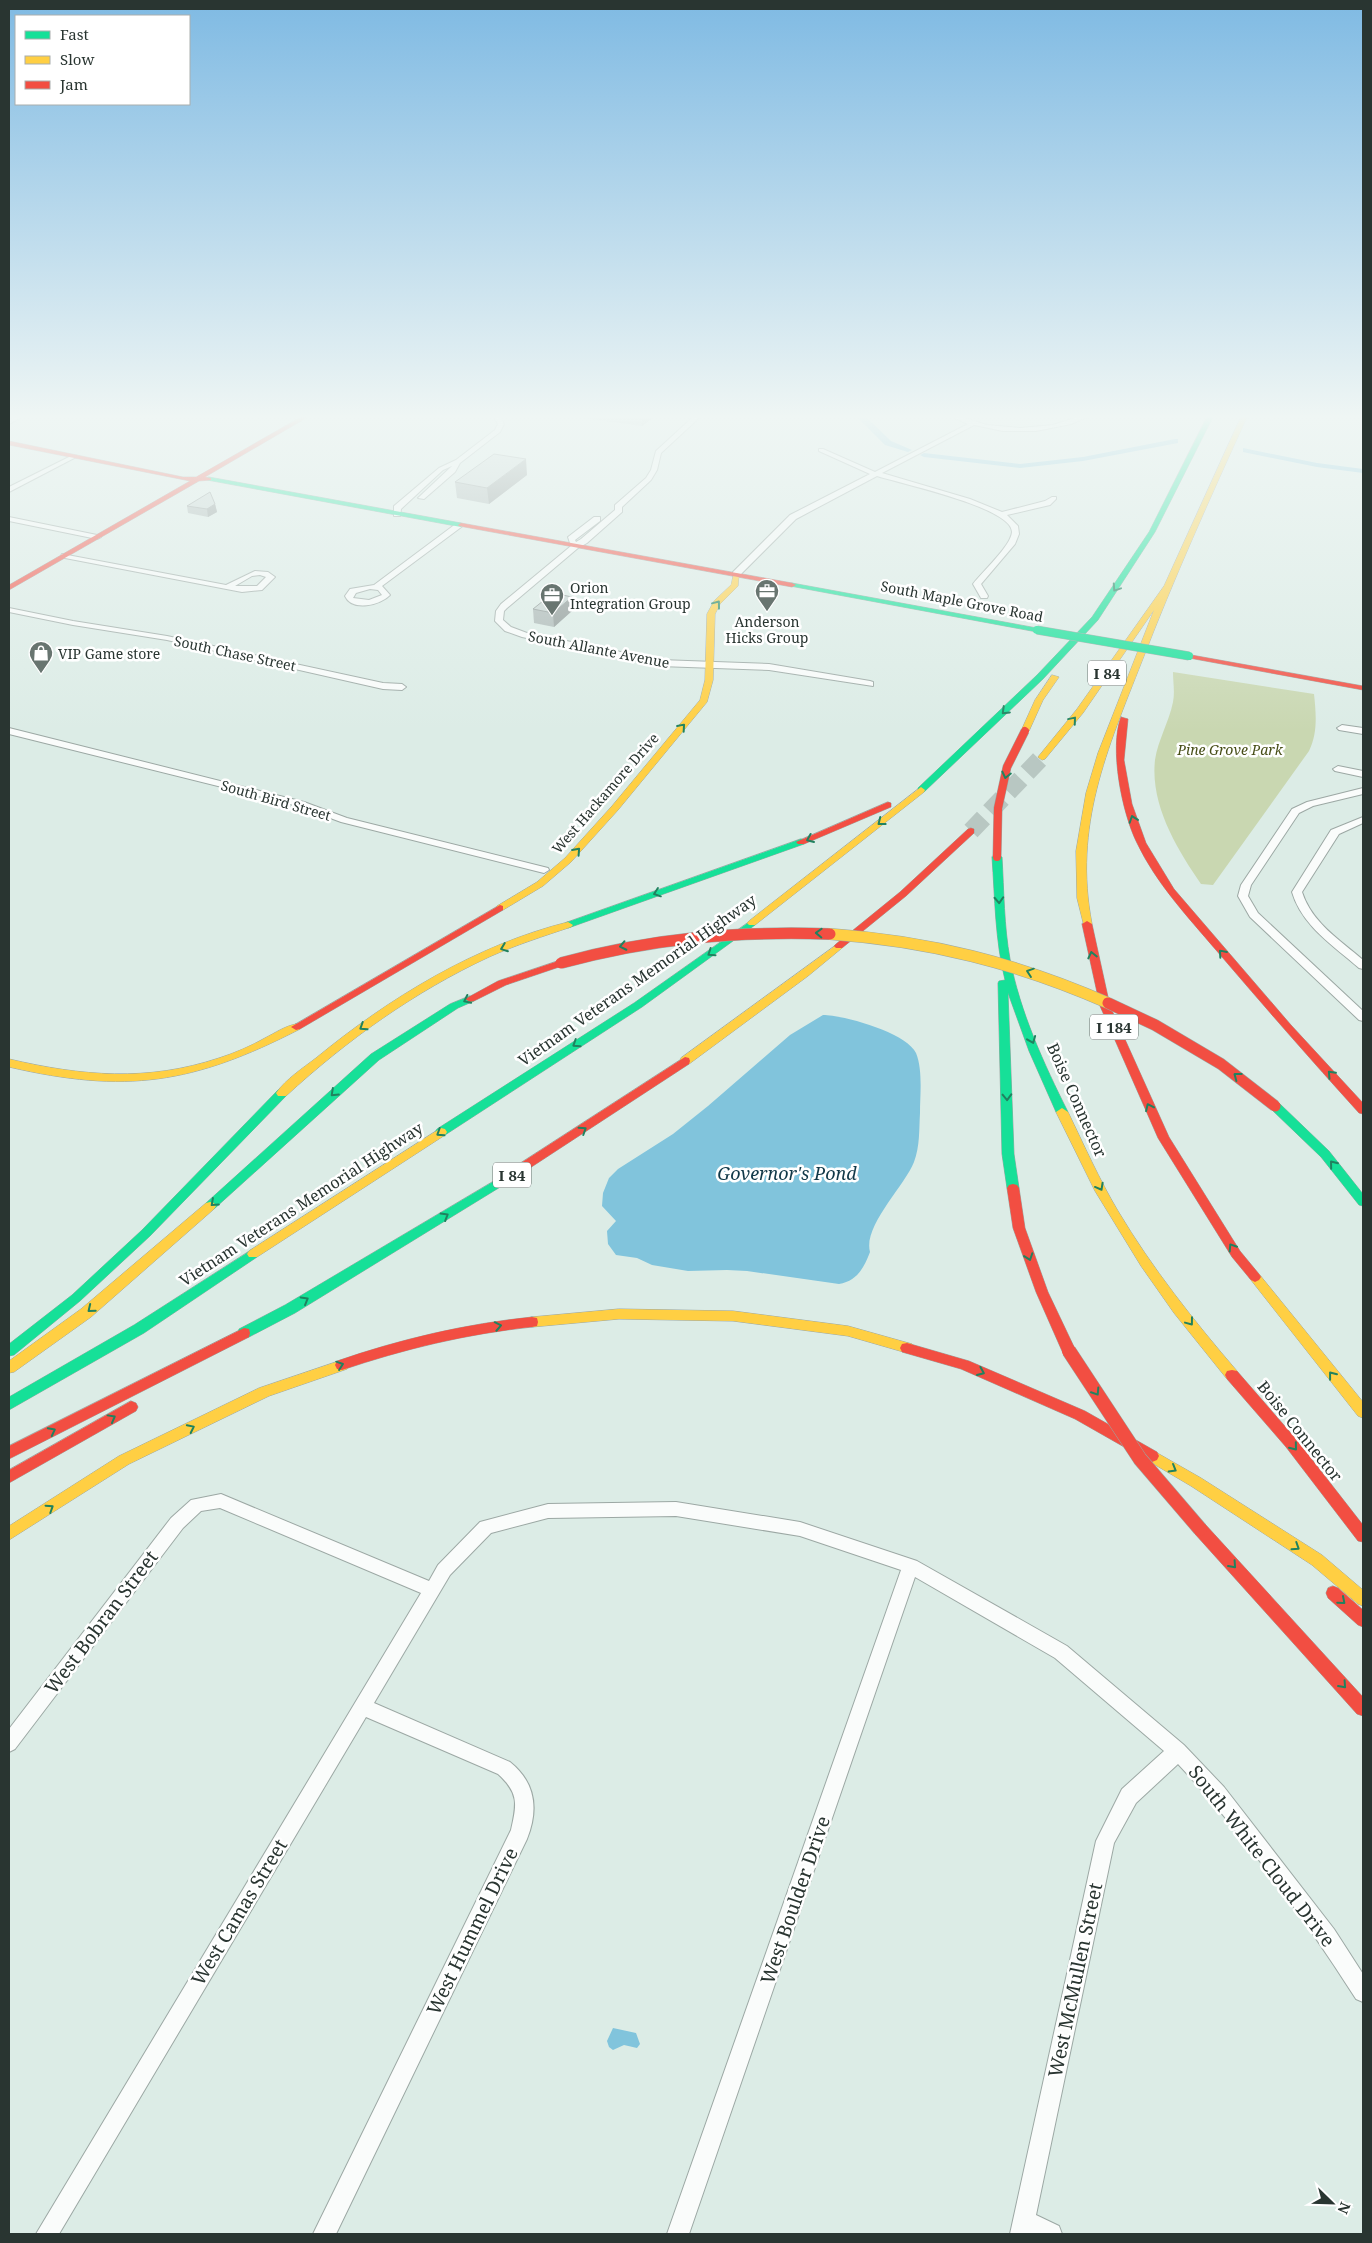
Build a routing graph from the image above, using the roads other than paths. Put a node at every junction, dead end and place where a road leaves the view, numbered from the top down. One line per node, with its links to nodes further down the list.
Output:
1 (22, 522): 10 (street)
2 (124, 522): 10 (main road)
3 (441, 522): 9 (main road, South Maple Grove Road)
4 (606, 522): 11 (street)
5 (789, 522): 13 (street, West Hackamore Drive)
6 (1012, 522): 18 (street)
7 (1157, 522): 20 (main road, Vietnam Veterans Memorial Highway / I 84, one-way to 20)
8 (1197, 522): 15 (main road, I 84)
9 (460, 525): 11 (main road, South Maple Grove Road); 16 (street)
10 (97, 537): 12 (main road)
11 (575, 546): 13 (main road, South Maple Grove Road); 21 (street, South Allante Avenue)
12 (65, 556): 14 (street); 17 (main road)
13 (736, 574): 21 (main road, West Hackamore Drive); 24 (main road, South Maple Grove Road, bridge)
14 (229, 586)
15 (1168, 586): 25 (main road, I 184); 29 (main road, I 84, one-way to 15)
16 (376, 587)
17 (9, 588)
18 (984, 596)
19 (9, 610): 23 (street, South Chase Street)
20 (1095, 618): 34 (main road, Vietnam Veterans Memorial Highway / I 84, one-way to 34); 40 (main road, Boise Connector, one-way to 40, bridge)
21 (704, 664): 22 (street, South Allante Avenue); 32 (main road, West Hackamore Drive); 39 (main road, West Hackamore Drive, one-way to 21)
22 (870, 684)
23 (402, 686)
24 (1363, 688)
25 (1127, 692): 46 (main road, one-way to 25); 54 (main road, I 184, one-way to 25)
26 (1342, 728): 28 (street)
27 (9, 731): 38 (street, South Bird Street)
28 (1363, 731)
29 (1042, 757)
30 (1338, 769): 31 (street)
31 (1363, 774)
32 (615, 790)
33 (1363, 791): 42 (street)
34 (919, 792): 49 (main road, one-way to 49); 53 (main road, Vietnam Veterans Memorial Highway / I 84, one-way to 53)
35 (602, 805): 38 (main road, West Hackamore Drive)
36 (1363, 820): 41 (street)
37 (971, 831): 48 (main road, I 84, one-way to 37)
38 (544, 870): 39 (main road, West Hackamore Drive)
39 (436, 939): 43 (main road, West Hackamore Drive)
40 (1002, 943): 59 (main road, Boise Connector, one-way to 59); 67 (main road, one-way to 67, bridge)
41 (1363, 966)
42 (1363, 1017)
43 (295, 1021): 44 (main road); 45 (main road)
44 (9, 1053)
45 (9, 1063)
46 (1363, 1110)
47 (1363, 1202): 50 (main road, one-way to 50, bridge)
48 (290, 1309): 51 (main road); 55 (main road, I 84, one-way to 48)
49 (9, 1351)
50 (9, 1368)
51 (176, 1381)
52 (143, 1401): 56 (main road, one-way to 52)
53 (9, 1404)
54 (1363, 1412)
55 (9, 1453)
56 (9, 1476)
57 (1196, 1482): 58 (main road, one-way to 57); 60 (main road); 64 (main road, one-way to 64)
58 (9, 1534)
59 (1363, 1536)
60 (1286, 1553)
61 (911, 1566): 63 (street, South White Cloud Drive); 69 (street, South White Cloud Drive); 74 (street, West Boulder Drive)
62 (1322, 1583): 65 (main road, one-way to 65)
63 (432, 1590): 66 (street, West Camas Street); 68 (street, West Bobran Street)
64 (1363, 1599)
65 (1363, 1620)
66 (362, 1707): 72 (street, West Camas Street); 73 (street, West Hummel Drive)
67 (1363, 1708)
68 (12, 1732)
69 (1178, 1751): 70 (street, South White Cloud Drive); 71 (street, West McMullen Street)
70 (1363, 1992)
71 (1023, 2228): 75 (street)
72 (47, 2234)
73 (324, 2234)
74 (678, 2234)
75 (1051, 2234)

